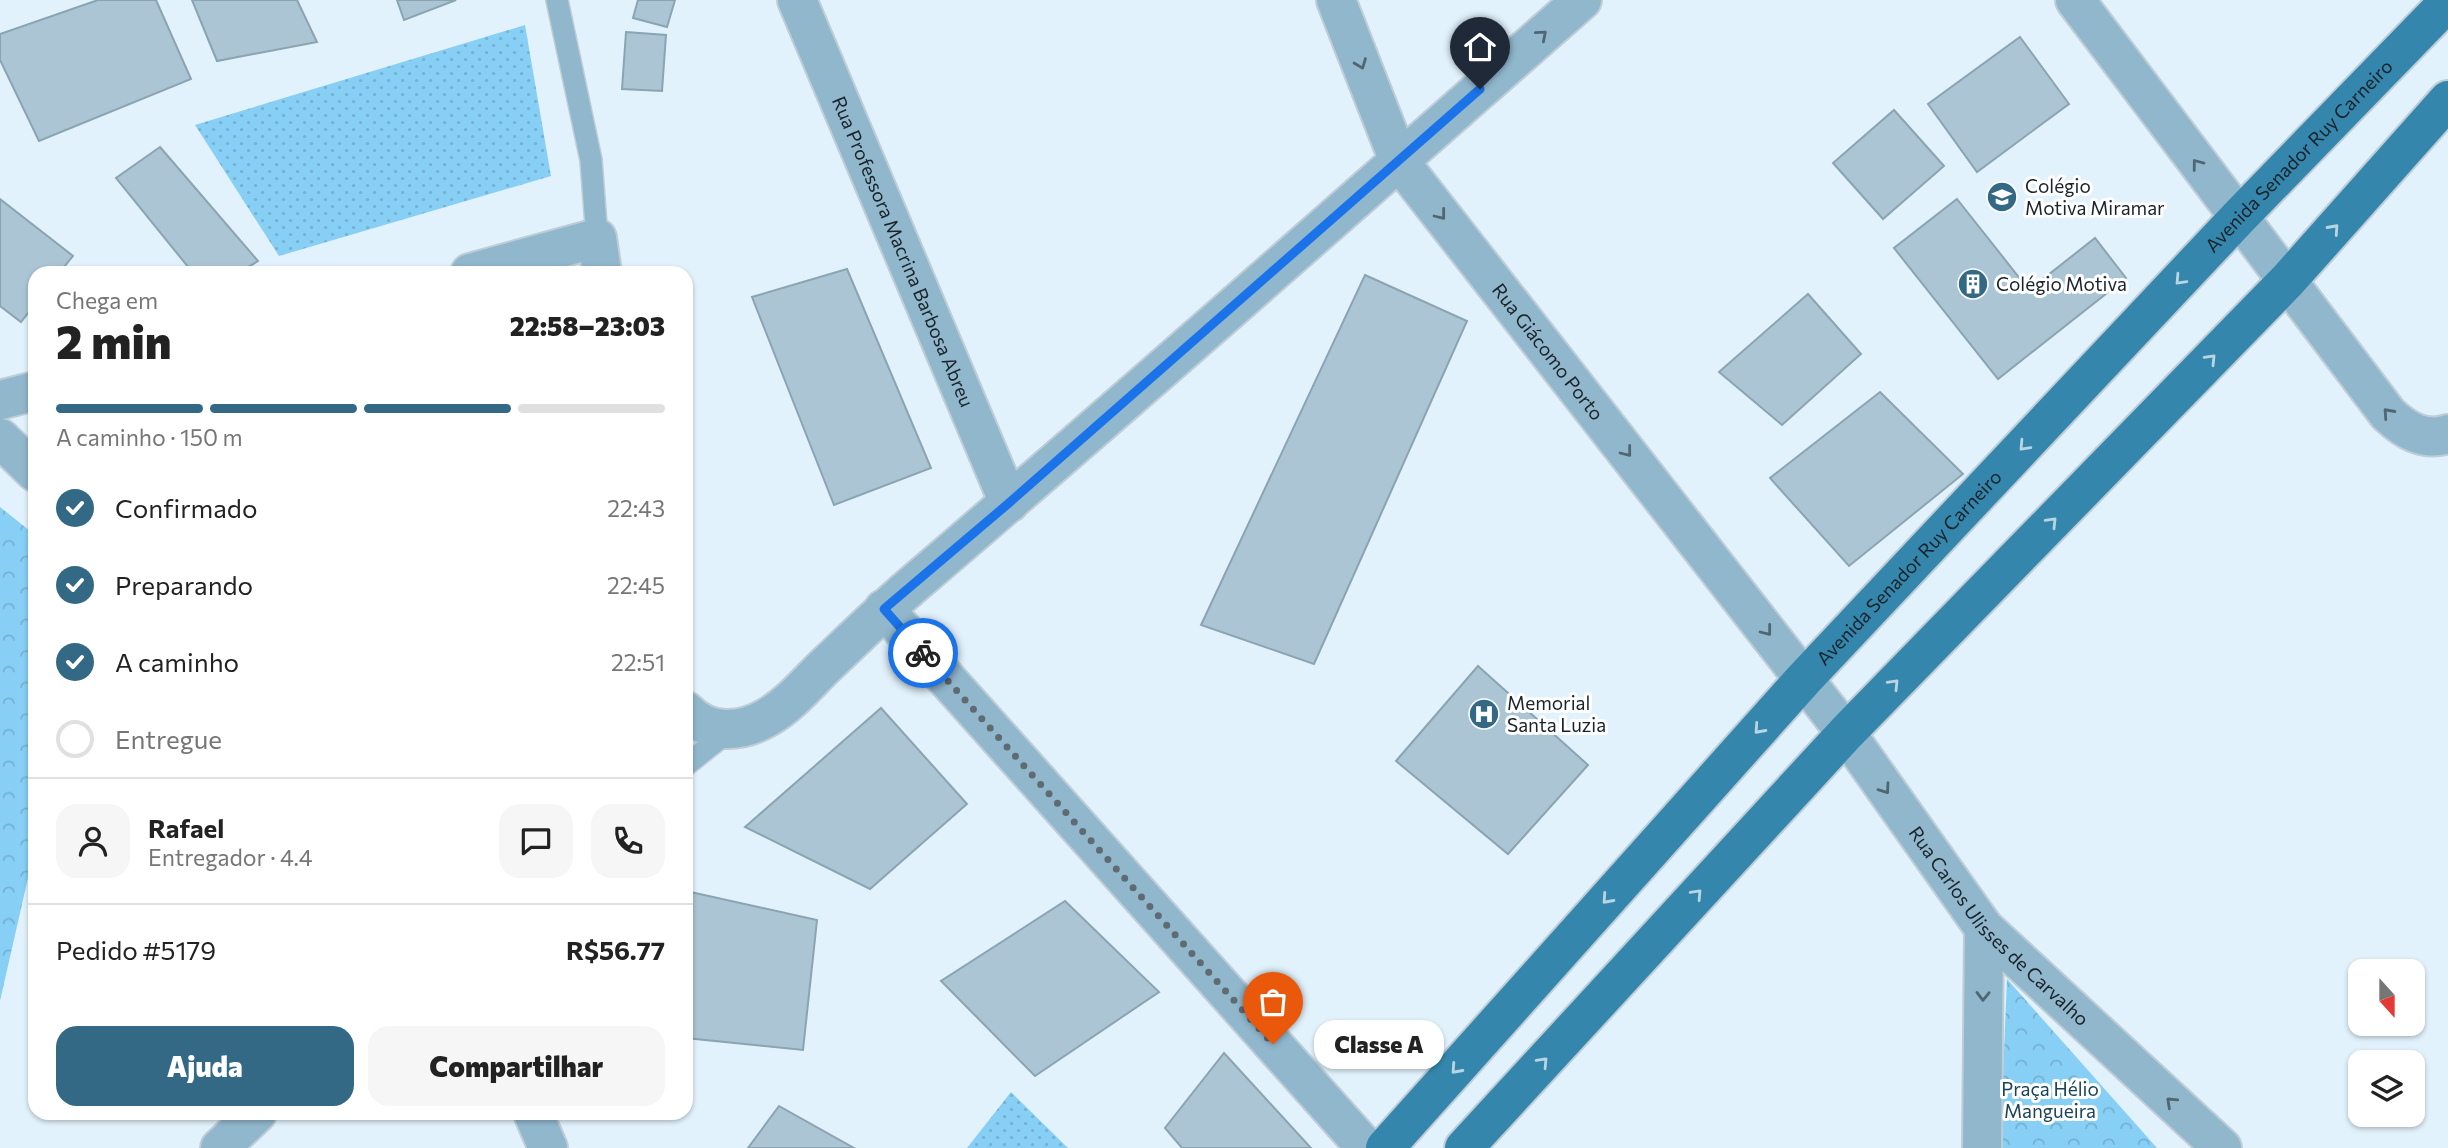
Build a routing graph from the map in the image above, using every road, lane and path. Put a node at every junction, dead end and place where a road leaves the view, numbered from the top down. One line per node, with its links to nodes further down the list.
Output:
1 (557, 0): 10 (lane)
2 (797, 0): 18 (street, Rua Professora Macrina Barbosa Abreu)
3 (1336, 0): 8 (street, Rua Giácomo Porto, one-way to 8)
4 (1582, 0): 8 (street, one-way to 4)
5 (2075, 0): 9 (street, one-way to 5)
6 (2448, 2): 9 (main road, Avenida Senador Ruy Carneiro)
7 (2448, 100): 12 (main road, one-way to 7)
8 (1399, 161): 18 (street); 20 (street, Rua Giácomo Porto, one-way to 20)
9 (2238, 218): 12 (street); 20 (main road, Avenida Senador Ruy Carneiro, one-way to 20)
10 (600, 256): 11 (street)
11 (524, 266)
12 (2288, 280): 15 (street, one-way to 12); 23 (main road, one-way to 12)
13 (28, 393): 14 (street)
14 (0, 400)
15 (2448, 434)
16 (0, 438): 17 (street)
17 (28, 465)
18 (1009, 503): 19 (street)
19 (884, 609): 22 (street); 30 (street)
20 (1804, 678): 23 (street, Rua Carlos Ulisses de Carvalho); 31 (main road, Avenida Senador Ruy Carneiro, one-way to 31)
21 (693, 719): 22 (street)
22 (730, 730): 24 (lane)
23 (1846, 733): 25 (street, Rua Carlos Ulisses de Carvalho, one-way to 25); 32 (main road, one-way to 23)
24 (693, 759)
25 (1984, 928): 33 (street, one-way to 33); 34 (street, Rua Carlos Ulisses de Carvalho, one-way to 25)
26 (250, 1120): 28 (street)
27 (536, 1120): 29 (street)
28 (220, 1148)
29 (548, 1148)
30 (1366, 1148)
31 (1385, 1148)
32 (1464, 1148)
33 (1982, 1148)
34 (2221, 1148)

